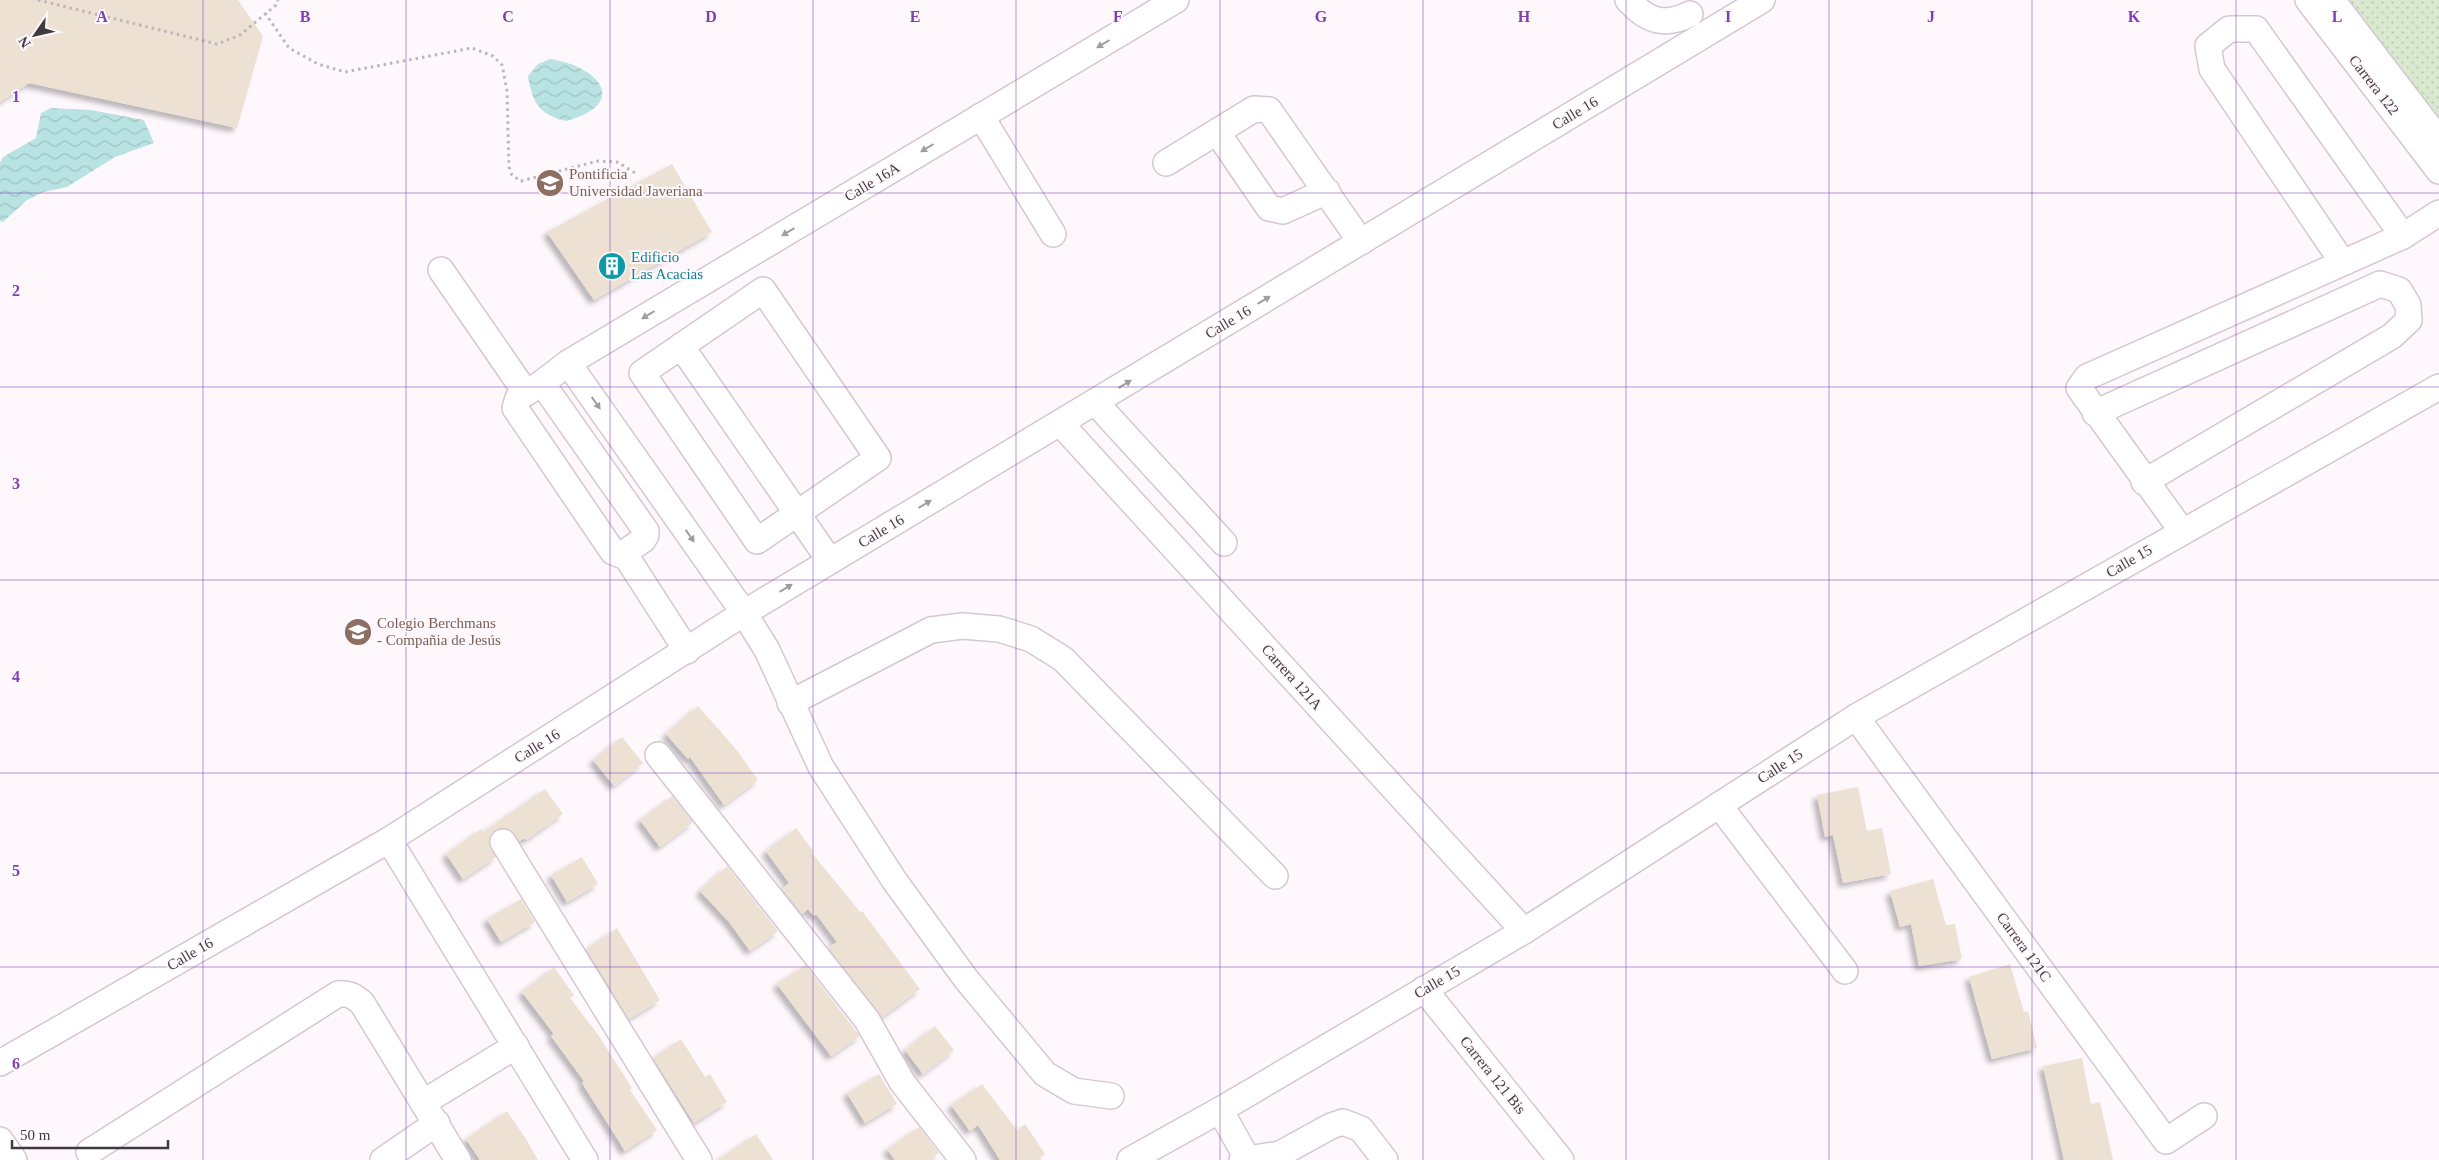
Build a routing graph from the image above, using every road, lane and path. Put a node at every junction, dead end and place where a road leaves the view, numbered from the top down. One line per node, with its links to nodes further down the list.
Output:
1 (38, 0): 8 (path)
2 (278, 0): 8 (path)
3 (1176, 0): 10 (street, Calle 16A, one-way to 10)
4 (1628, 0): 9 (street)
5 (1762, 0): 20 (street, Calle 16)
6 (2308, 0): 14 (street, Carrera 122)
7 (2332, 0): 12 (street, Carrera 122)
8 (265, 13): 15 (path)
9 (1690, 14)
10 (982, 116): 18 (street); 24 (street, Calle 16A, one-way to 24)
11 (1217, 132): 13 (street); 16 (street); 16 (street)
12 (2439, 140)
13 (1166, 163)
14 (2439, 170)
15 (637, 174)
16 (1327, 191): 20 (street)
17 (2439, 213): 19 (street)
18 (1053, 234)
19 (2404, 236): 21 (street); 21 (street)
20 (1361, 242): 27 (street, Calle 16, one-way to 20)
21 (2343, 263): 28 (street)
22 (441, 270): 26 (street)
23 (681, 346): 31 (street); 31 (street); 31 (street)
24 (568, 363): 26 (street, Calle 16A); 36 (street, one-way to 36)
25 (2439, 387): 32 (street, Calle 15)
26 (534, 388): 34 (street); 34 (street)
27 (1095, 402): 29 (street, Calle 16); 33 (street)
28 (2095, 412): 30 (street); 30 (street)
29 (1060, 423): 35 (street, Calle 16, one-way to 29); 45 (street, Carrera 121A)
30 (2144, 482): 32 (street)
31 (797, 514): 35 (street)
32 (2182, 531): 39 (street, Calle 15)
33 (1224, 543)
34 (624, 553): 37 (street)
35 (830, 561): 36 (street, Calle 16, one-way to 35)
36 (744, 613): 37 (street, Calle 16); 38 (street)
37 (687, 651): 42 (street, Calle 16)
38 (790, 703): 44 (street); 50 (street)
39 (1856, 717): 41 (street, Calle 15); 53 (street, Carrera 121C)
40 (658, 755): 62 (street)
41 (1719, 805): 45 (street, Calle 15); 46 (street)
42 (390, 840): 48 (street); 49 (street, Calle 16)
43 (502, 842): 61 (street)
44 (1275, 876)
45 (1524, 931): 47 (street, Calle 15)
46 (1845, 971)
47 (1424, 989): 51 (street, Calle 15); 65 (street, Carrera 121 Bis)
48 (516, 1046): 52 (street); 60 (street)
49 (0, 1062)
50 (1111, 1096)
51 (1220, 1110): 56 (street); 63 (street, Calle 15)
52 (430, 1113): 55 (street); 58 (street); 59 (street)
53 (2204, 1116)
54 (0, 1140): 57 (street)
55 (89, 1152)
56 (1245, 1159): 64 (street)
57 (14, 1160)
58 (383, 1160)
59 (458, 1160)
60 (585, 1160)
61 (699, 1160)
62 (963, 1160)
63 (1130, 1160)
64 (1385, 1160)
65 (1561, 1160)

